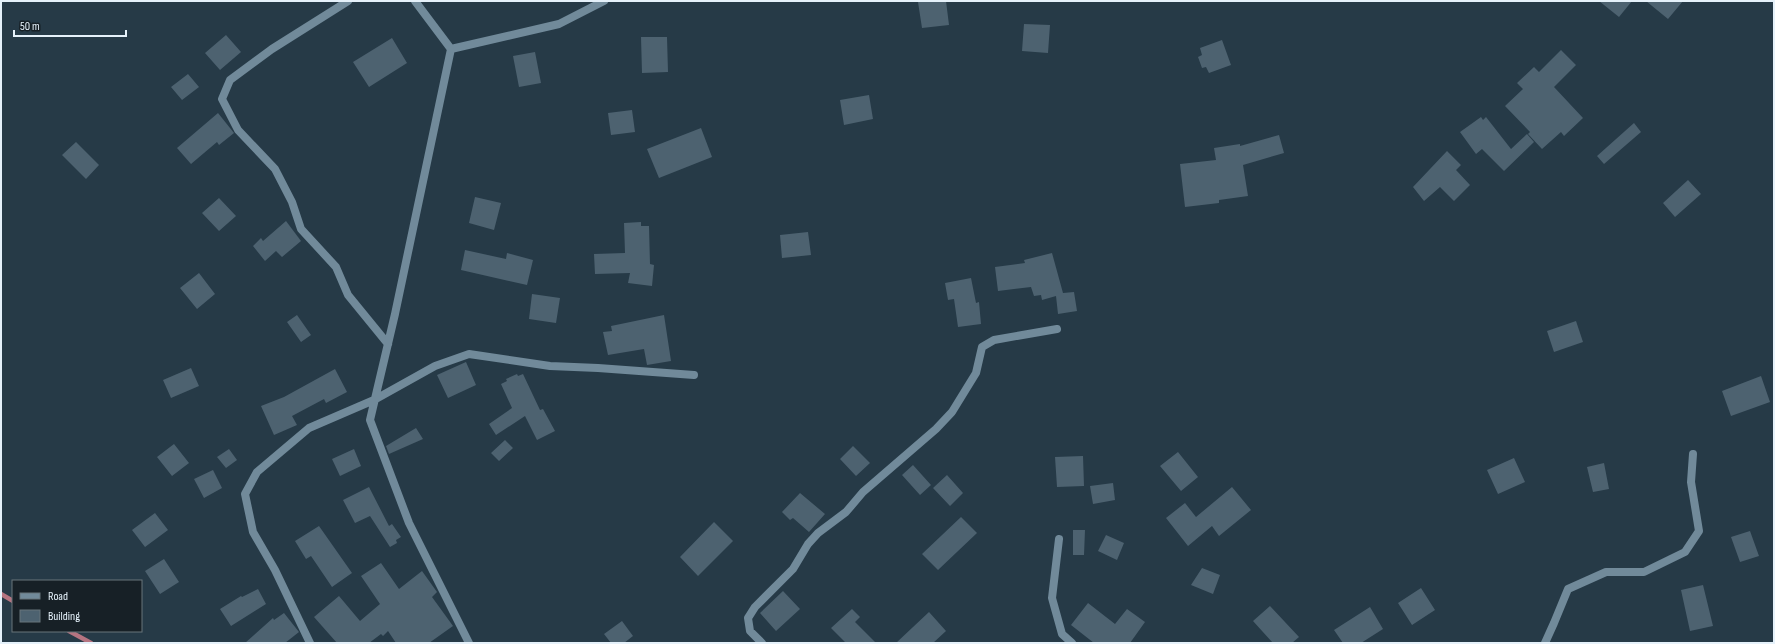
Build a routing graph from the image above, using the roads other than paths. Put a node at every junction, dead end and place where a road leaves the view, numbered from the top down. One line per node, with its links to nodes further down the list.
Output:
1 (348, 1): 6 (street)
2 (415, 1): 4 (street)
3 (604, 1): 4 (street)
4 (451, 49): 6 (street)
5 (1057, 329): 13 (street)
6 (388, 344): 8 (street)
7 (694, 375): 8 (street)
8 (374, 400): 11 (street); 12 (street)
9 (1692, 454): 15 (street)
10 (1059, 538): 14 (street)
11 (310, 643)
12 (469, 643)
13 (762, 643)
14 (1072, 643)
15 (1544, 643)

